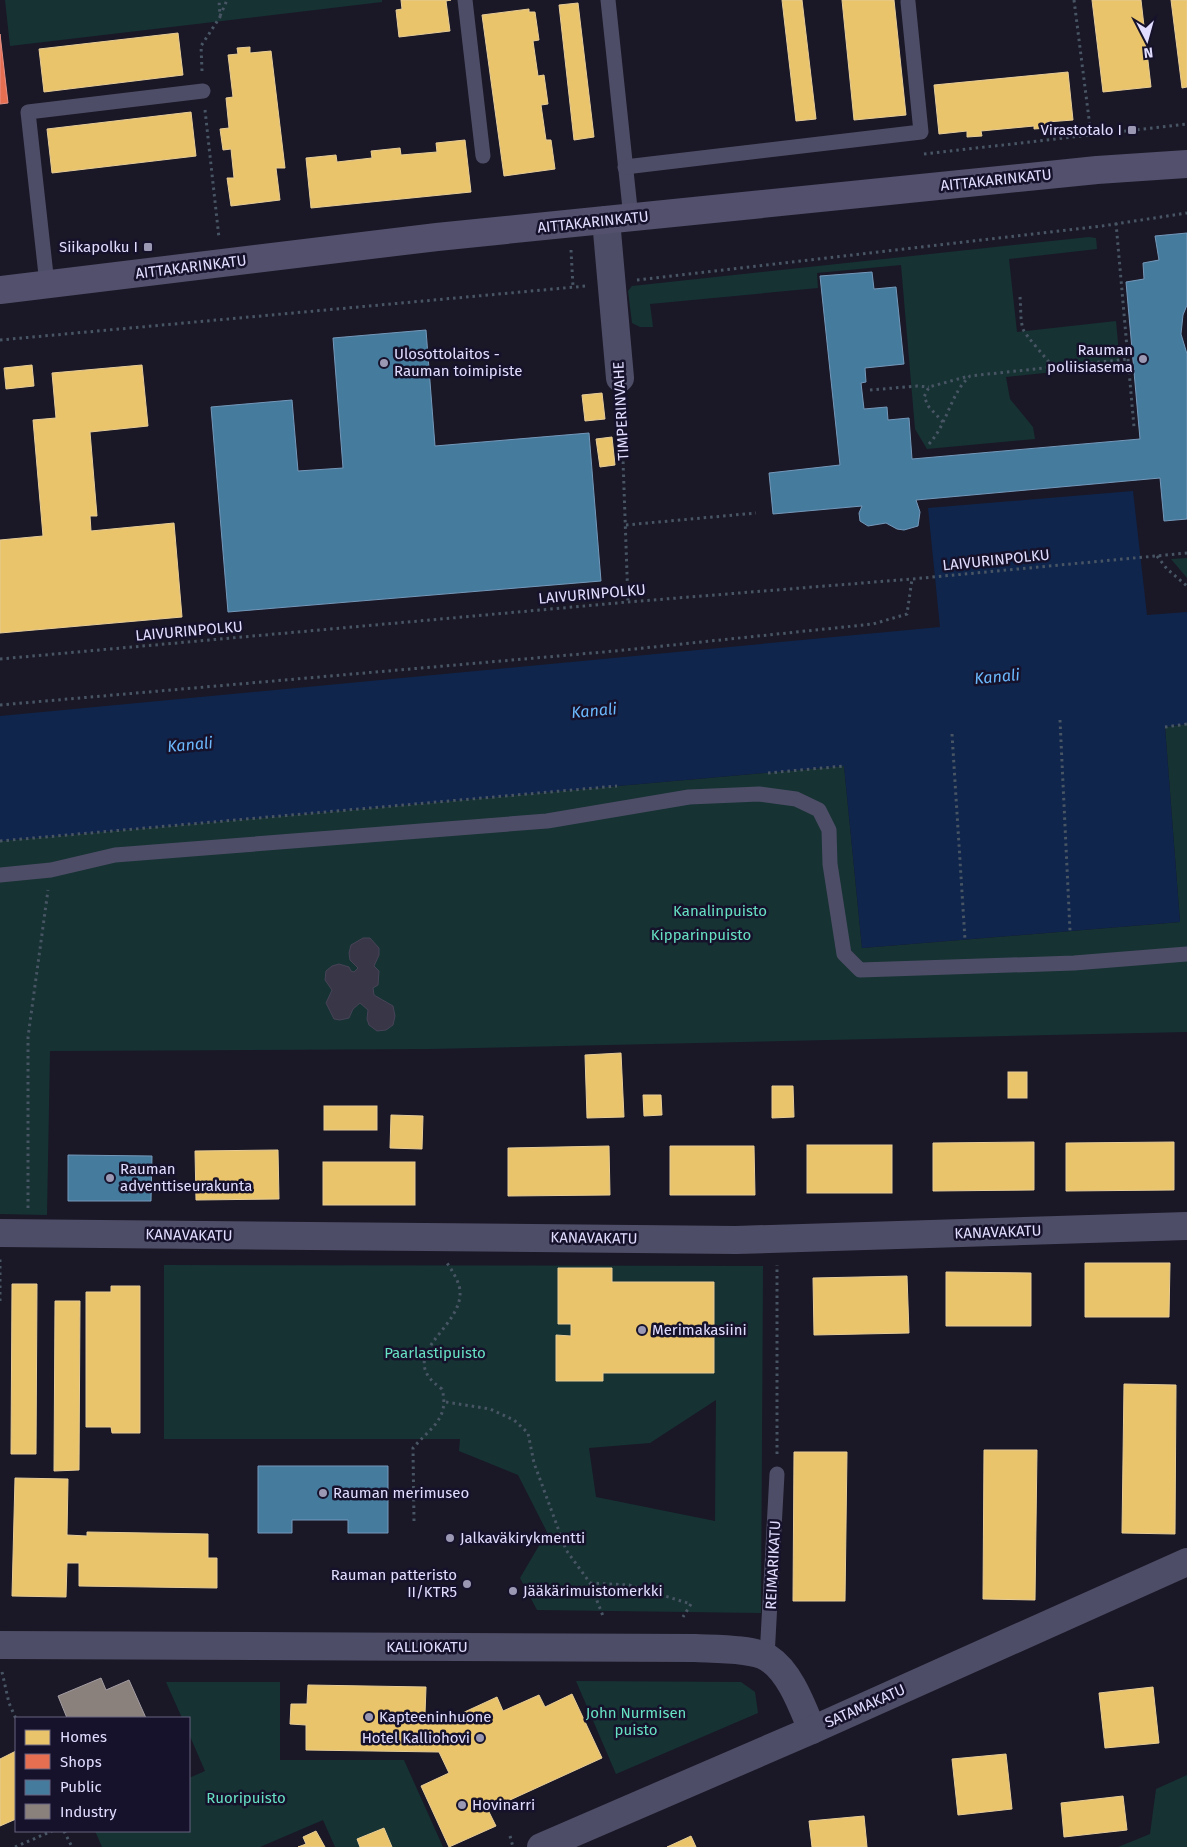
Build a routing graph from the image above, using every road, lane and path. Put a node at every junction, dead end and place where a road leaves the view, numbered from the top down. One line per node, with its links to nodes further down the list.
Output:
1 (219, 0): 7 (path)
2 (227, 0): 7 (path)
3 (465, 0): 10 (lane)
4 (608, 0): 12 (lane)
5 (1074, 0): 9 (path)
6 (908, 2): 12 (lane)
7 (220, 17): 8 (path)
8 (203, 91): 16 (path); 18 (lane)
9 (1091, 135)
10 (482, 156)
11 (1187, 164): 14 (main road, AITTAKARINKATU)
12 (625, 167): 14 (lane)
13 (1187, 213): 15 (path)
14 (618, 219): 17 (street, TIMPERINVAHE); 18 (main road, AITTAKARINKATU)
15 (1116, 223): 17 (path); 22 (path)
16 (220, 239)
17 (612, 283): 21 (path); 25 (street, TIMPERINVAHE)
18 (47, 284): 19 (main road, AITTAKARINKATU)
19 (0, 290)
20 (1020, 297): 23 (path)
21 (0, 340)
22 (1128, 359): 23 (path); 29 (path)
23 (1054, 367): 24 (path)
24 (970, 376): 26 (path); 28 (path)
25 (620, 378): 32 (path, TIMPERINVAHE)
26 (929, 387): 27 (path); 28 (path)
27 (870, 390)
28 (943, 422): 30 (path)
29 (1134, 428)
30 (929, 444)
31 (756, 513): 32 (path)
32 (626, 525): 37 (path, TIMPERINVAHE)
33 (1187, 553): 34 (path, LAIVURINPOLKU)
34 (1157, 556): 35 (path, LAIVURINPOLKU); 36 (path)
35 (912, 579): 37 (path, LAIVURINPOLKU); 39 (path)
36 (1187, 586)
37 (628, 602): 38 (path, LAIVURINPOLKU)
38 (0, 659)
39 (0, 705)
40 (1060, 720): 50 (path)
41 (1187, 724): 42 (path)
42 (1165, 727)
43 (952, 734): 51 (path)
44 (844, 766): 45 (path)
45 (765, 773)
46 (626, 785): 47 (path)
47 (0, 841)
48 (51, 870): 49 (lane); 52 (lane); 55 (path)
49 (0, 875)
50 (1070, 931)
51 (966, 940)
52 (1187, 954)
53 (1187, 1226): 56 (street, KANAVAKATU)
54 (0, 1233): 55 (street, KANAVAKATU); 58 (path)
55 (27, 1233): 56 (street, KANAVAKATU)
56 (777, 1240): 60 (path)
57 (442, 1254): 59 (path)
58 (0, 1301)
59 (446, 1402): 61 (path); 63 (path)
60 (777, 1474): 66 (lane, REIMARIKATU)
61 (414, 1521)
62 (1187, 1562): 69 (street, SATAMAKATU)
63 (590, 1583): 64 (path); 65 (path)
64 (603, 1616)
65 (683, 1617)
66 (767, 1657): 67 (street, KALLIOKATU); 69 (street)
67 (1, 1658): 68 (path)
68 (15, 1717)
69 (812, 1730): 76 (street, SATAMAKATU)
70 (50, 1832): 73 (path)
71 (64, 1832): 74 (path)
72 (510, 1836): 75 (path)
73 (15, 1847)
74 (72, 1847)
75 (513, 1847)
76 (542, 1847)

